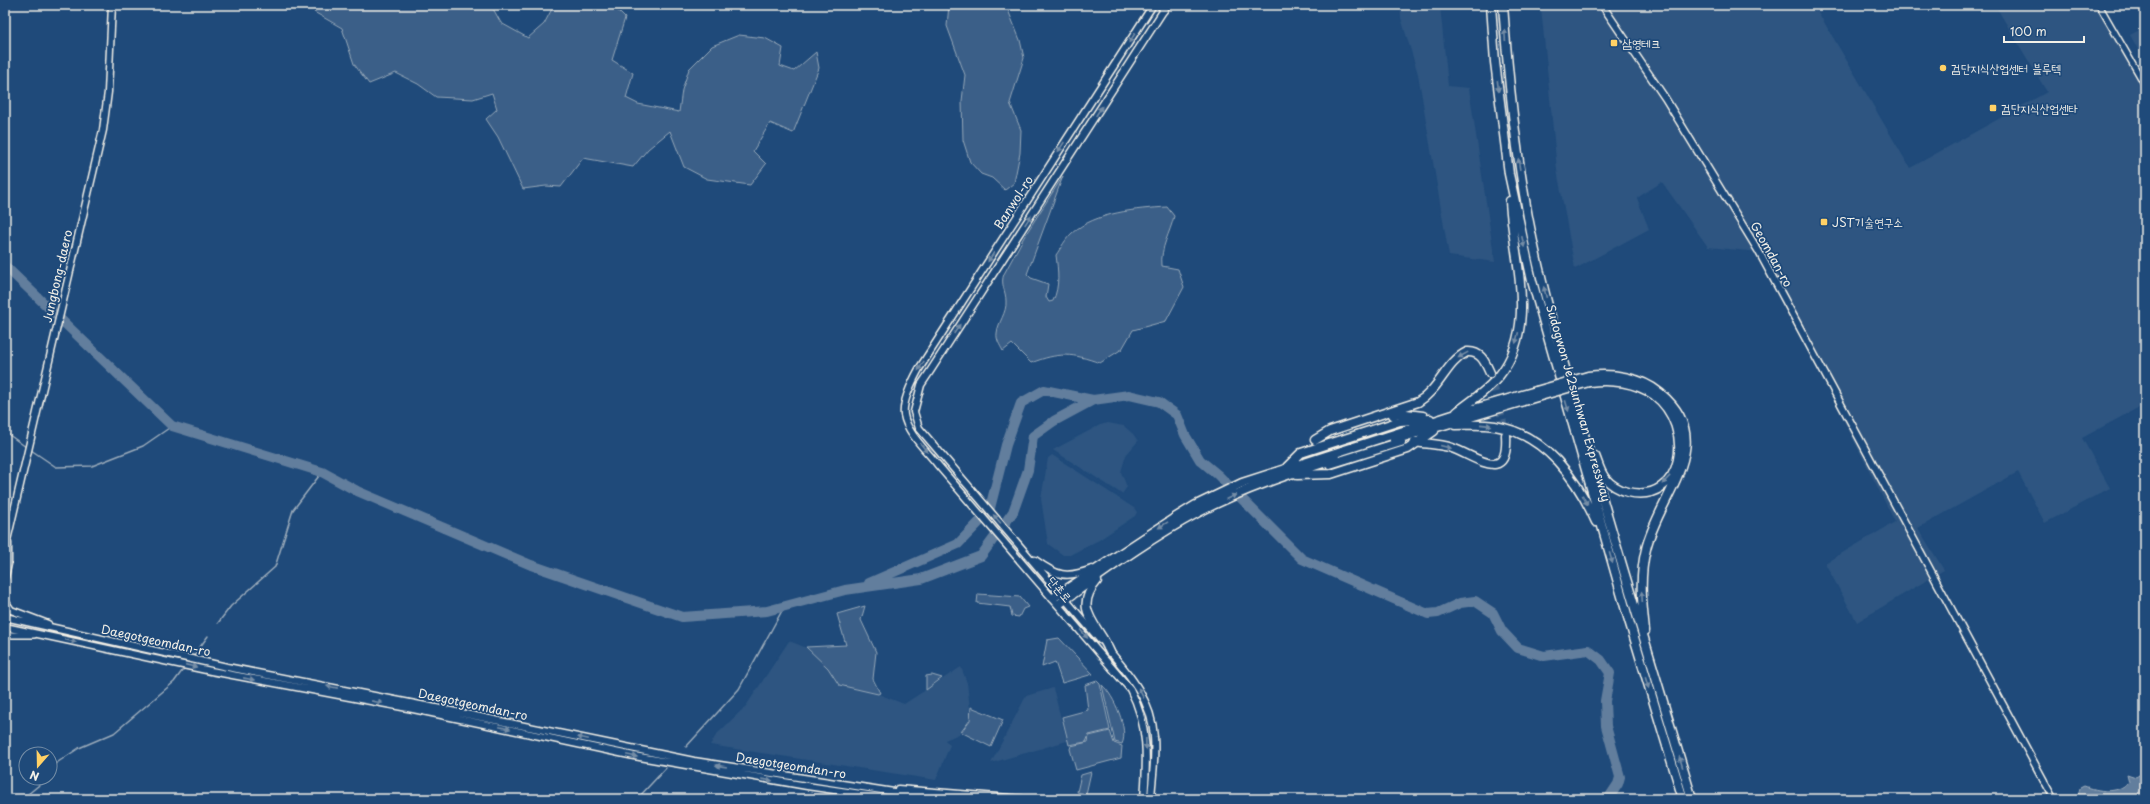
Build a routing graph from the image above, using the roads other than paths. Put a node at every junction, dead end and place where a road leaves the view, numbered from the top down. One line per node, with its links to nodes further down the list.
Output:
1 (112, 5): 26 (main road, Jungbong-daero)
2 (1153, 5): 16 (main road, Banwol-ro, one-way to 16)
3 (1159, 5): 9 (street)
4 (1167, 5): 9 (main road, Banwol-ro)
5 (1491, 5): 11 (highway, Sudogwon Je2sunhwan Expressway, one-way to 11)
6 (1503, 5): 18 (highway, Sudogwon Je2sunhwan Expressway, one-way to 6)
7 (1602, 5): 41 (main road, Geomdan-ro)
8 (2099, 5): 10 (street)
9 (1164, 12): 15 (main road, Banwol-ro, one-way to 9)
10 (2145, 85)
11 (1509, 174): 17 (highway, one-way to 17); 27 (highway, Sudogwon Je2sunhwan Expressway, one-way to 27)
12 (1490, 373): 21 (highway, one-way to 21)
13 (1589, 379): 14 (highway, bridge); 18 (highway, one-way to 18); 39 (highway, one-way to 13)
14 (1536, 394): 17 (highway); 19 (highway)
15 (914, 412): 29 (main road, 단촌로, one-way to 15)
16 (904, 415): 32 (main road, 단촌로, one-way to 32)
17 (1453, 415): 19 (highway)
18 (1580, 419): 39 (highway, Sudogwon Je2sunhwan Expressway)
19 (1442, 424): 21 (highway); 22 (highway); 23 (highway); 23 (highway); 24 (highway); 25 (highway); 27 (highway, one-way to 27)
20 (1506, 435): 23 (highway, one-way to 20)
21 (1315, 440): 24 (highway)
22 (1394, 440): 23 (highway); 25 (highway)
23 (1411, 442): 25 (highway); 25 (highway)
24 (1304, 450): 25 (highway)
25 (1286, 472): 30 (highway)
26 (8, 538): 28 (main road, Jungbong-daero); 31 (main road)
27 (1607, 544): 50 (highway, Sudogwon Je2sunhwan Expressway, one-way to 50)
28 (5, 549)
29 (1025, 552): 30 (main road); 32 (main road, 단촌로)
30 (1102, 570): 32 (highway); 40 (highway)
31 (5, 577)
32 (1059, 598): 40 (main road, 단촌로); 43 (main road, 단촌로, one-way to 43)
33 (5, 601): 36 (main road)
34 (5, 617): 36 (main road, Daegotgeomdan-ro)
35 (5, 627): 38 (main road, Daegotgeomdan-ro)
36 (56, 629): 42 (main road, Daegotgeomdan-ro, one-way to 36)
37 (5, 635): 38 (street)
38 (48, 636): 45 (main road, Daegotgeomdan-ro, one-way to 45)
39 (1647, 650): 51 (highway, Sudogwon Je2sunhwan Expressway, one-way to 39)
40 (1110, 652): 44 (main road, 단촌로, one-way to 40)
41 (2044, 781): 52 (street)
42 (846, 785): 46 (main road, Daegotgeomdan-ro); 47 (main road)
43 (1145, 788): 48 (main road); 49 (main road, 단촌로)
44 (1151, 797)
45 (895, 799)
46 (939, 799)
47 (1022, 799)
48 (1140, 799)
49 (1144, 799)
50 (1683, 799)
51 (1692, 799)
52 (2054, 799)

